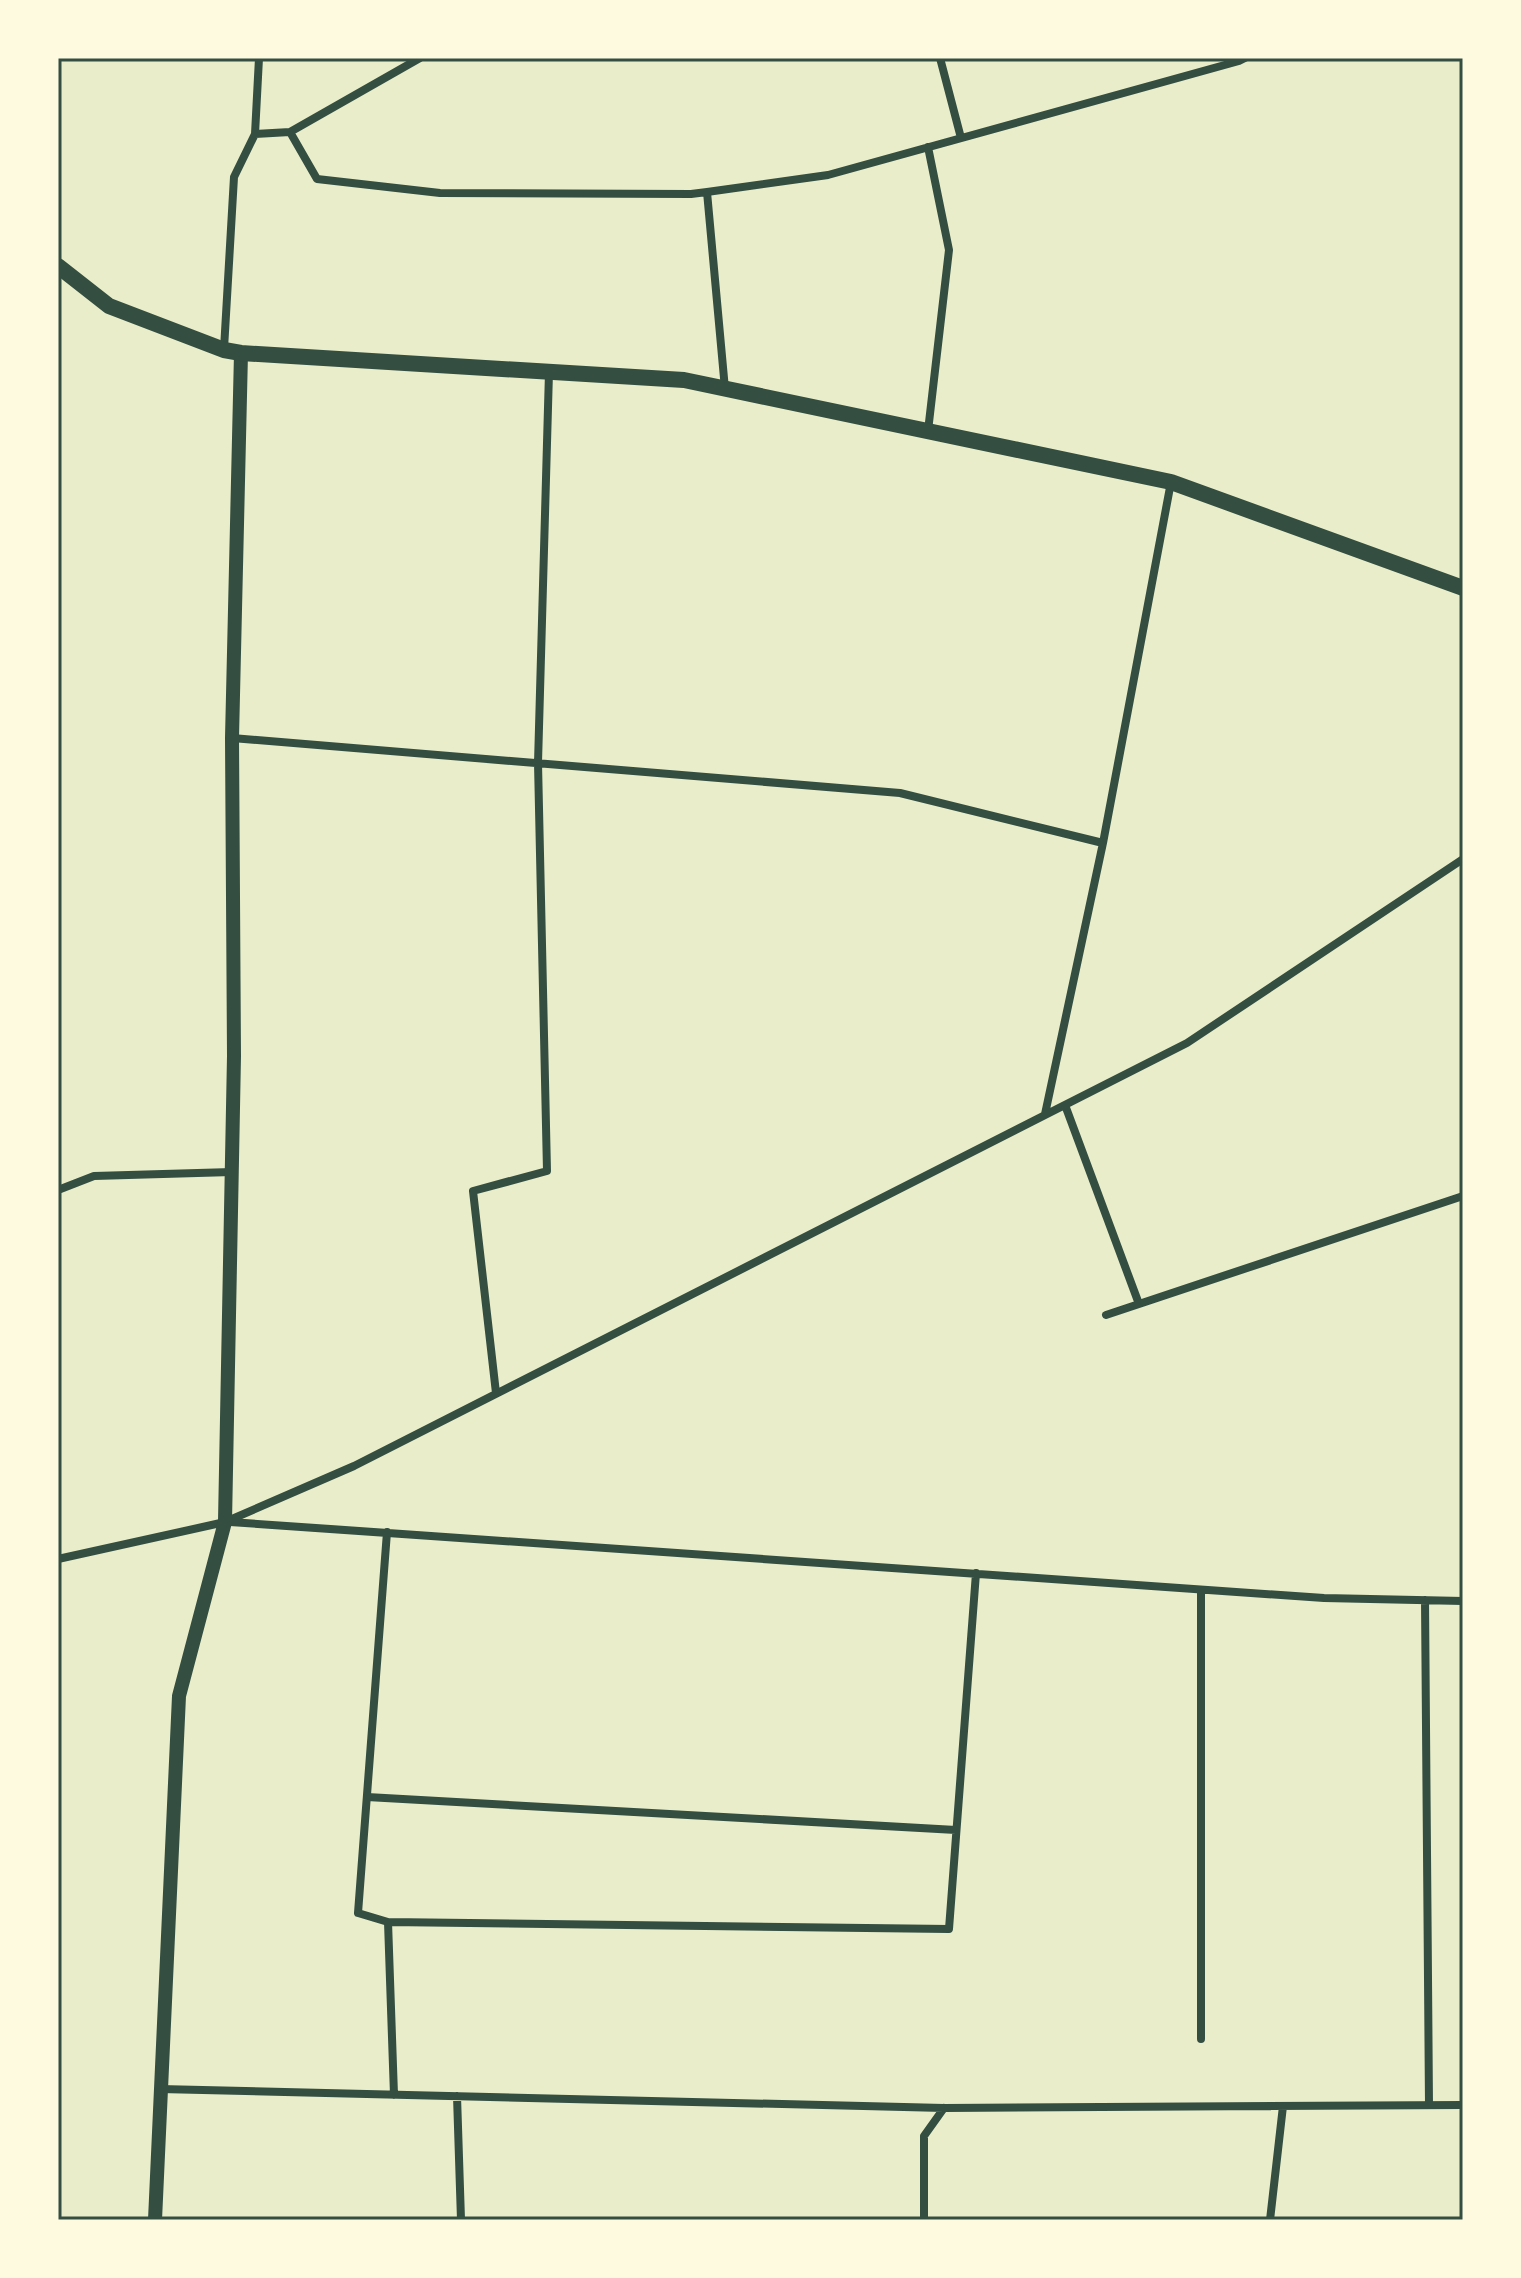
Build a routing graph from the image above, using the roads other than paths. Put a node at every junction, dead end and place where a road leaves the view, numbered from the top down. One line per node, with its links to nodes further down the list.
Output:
1 (259, 58): 6 (street)
2 (420, 58): 5 (street)
3 (940, 58): 7 (street)
4 (1245, 58): 7 (street)
5 (290, 132): 6 (street); 9 (street)
6 (255, 134): 11 (street)
7 (961, 138): 8 (street)
8 (928, 147): 9 (street); 15 (street)
9 (707, 192): 14 (street)
10 (58, 266): 11 (main road)
11 (224, 350): 12 (main road)
12 (241, 353): 13 (main road); 18 (street)
13 (549, 371): 14 (main road); 19 (street)
14 (725, 389): 15 (main road)
15 (928, 432): 16 (main road)
16 (1171, 482): 17 (main road); 20 (street)
17 (1463, 588)
18 (232, 738): 19 (street); 24 (street)
19 (538, 763): 20 (street); 29 (street)
20 (1103, 843): 23 (street)
21 (1463, 859): 22 (street)
22 (1065, 1105): 23 (street); 27 (street)
23 (1045, 1114): 29 (street)
24 (232, 1172): 25 (street); 30 (street)
25 (58, 1190)
26 (1463, 1196): 27 (street)
27 (1139, 1304): 28 (street)
28 (1106, 1315)
29 (496, 1393): 30 (street)
30 (225, 1522): 31 (street); 32 (street); 41 (street)
31 (387, 1532): 33 (street); 37 (street)
32 (58, 1559)
33 (976, 1573): 34 (street); 38 (street)
34 (1201, 1590): 35 (street); 40 (street)
35 (1425, 1600): 36 (street); 44 (street)
36 (1463, 1601)
37 (367, 1797): 38 (street); 39 (street)
38 (956, 1830): 39 (street)
39 (388, 1922): 42 (street)
40 (1201, 2039)
41 (160, 2089): 42 (street); 48 (street)
42 (394, 2095): 43 (street)
43 (457, 2096): 47 (street); 49 (street)
44 (1429, 2105): 45 (street); 46 (street)
45 (1463, 2105)
46 (1283, 2106): 47 (street); 51 (street)
47 (944, 2108): 50 (street)
48 (155, 2220)
49 (461, 2220)
50 (924, 2220)
51 (1270, 2220)

